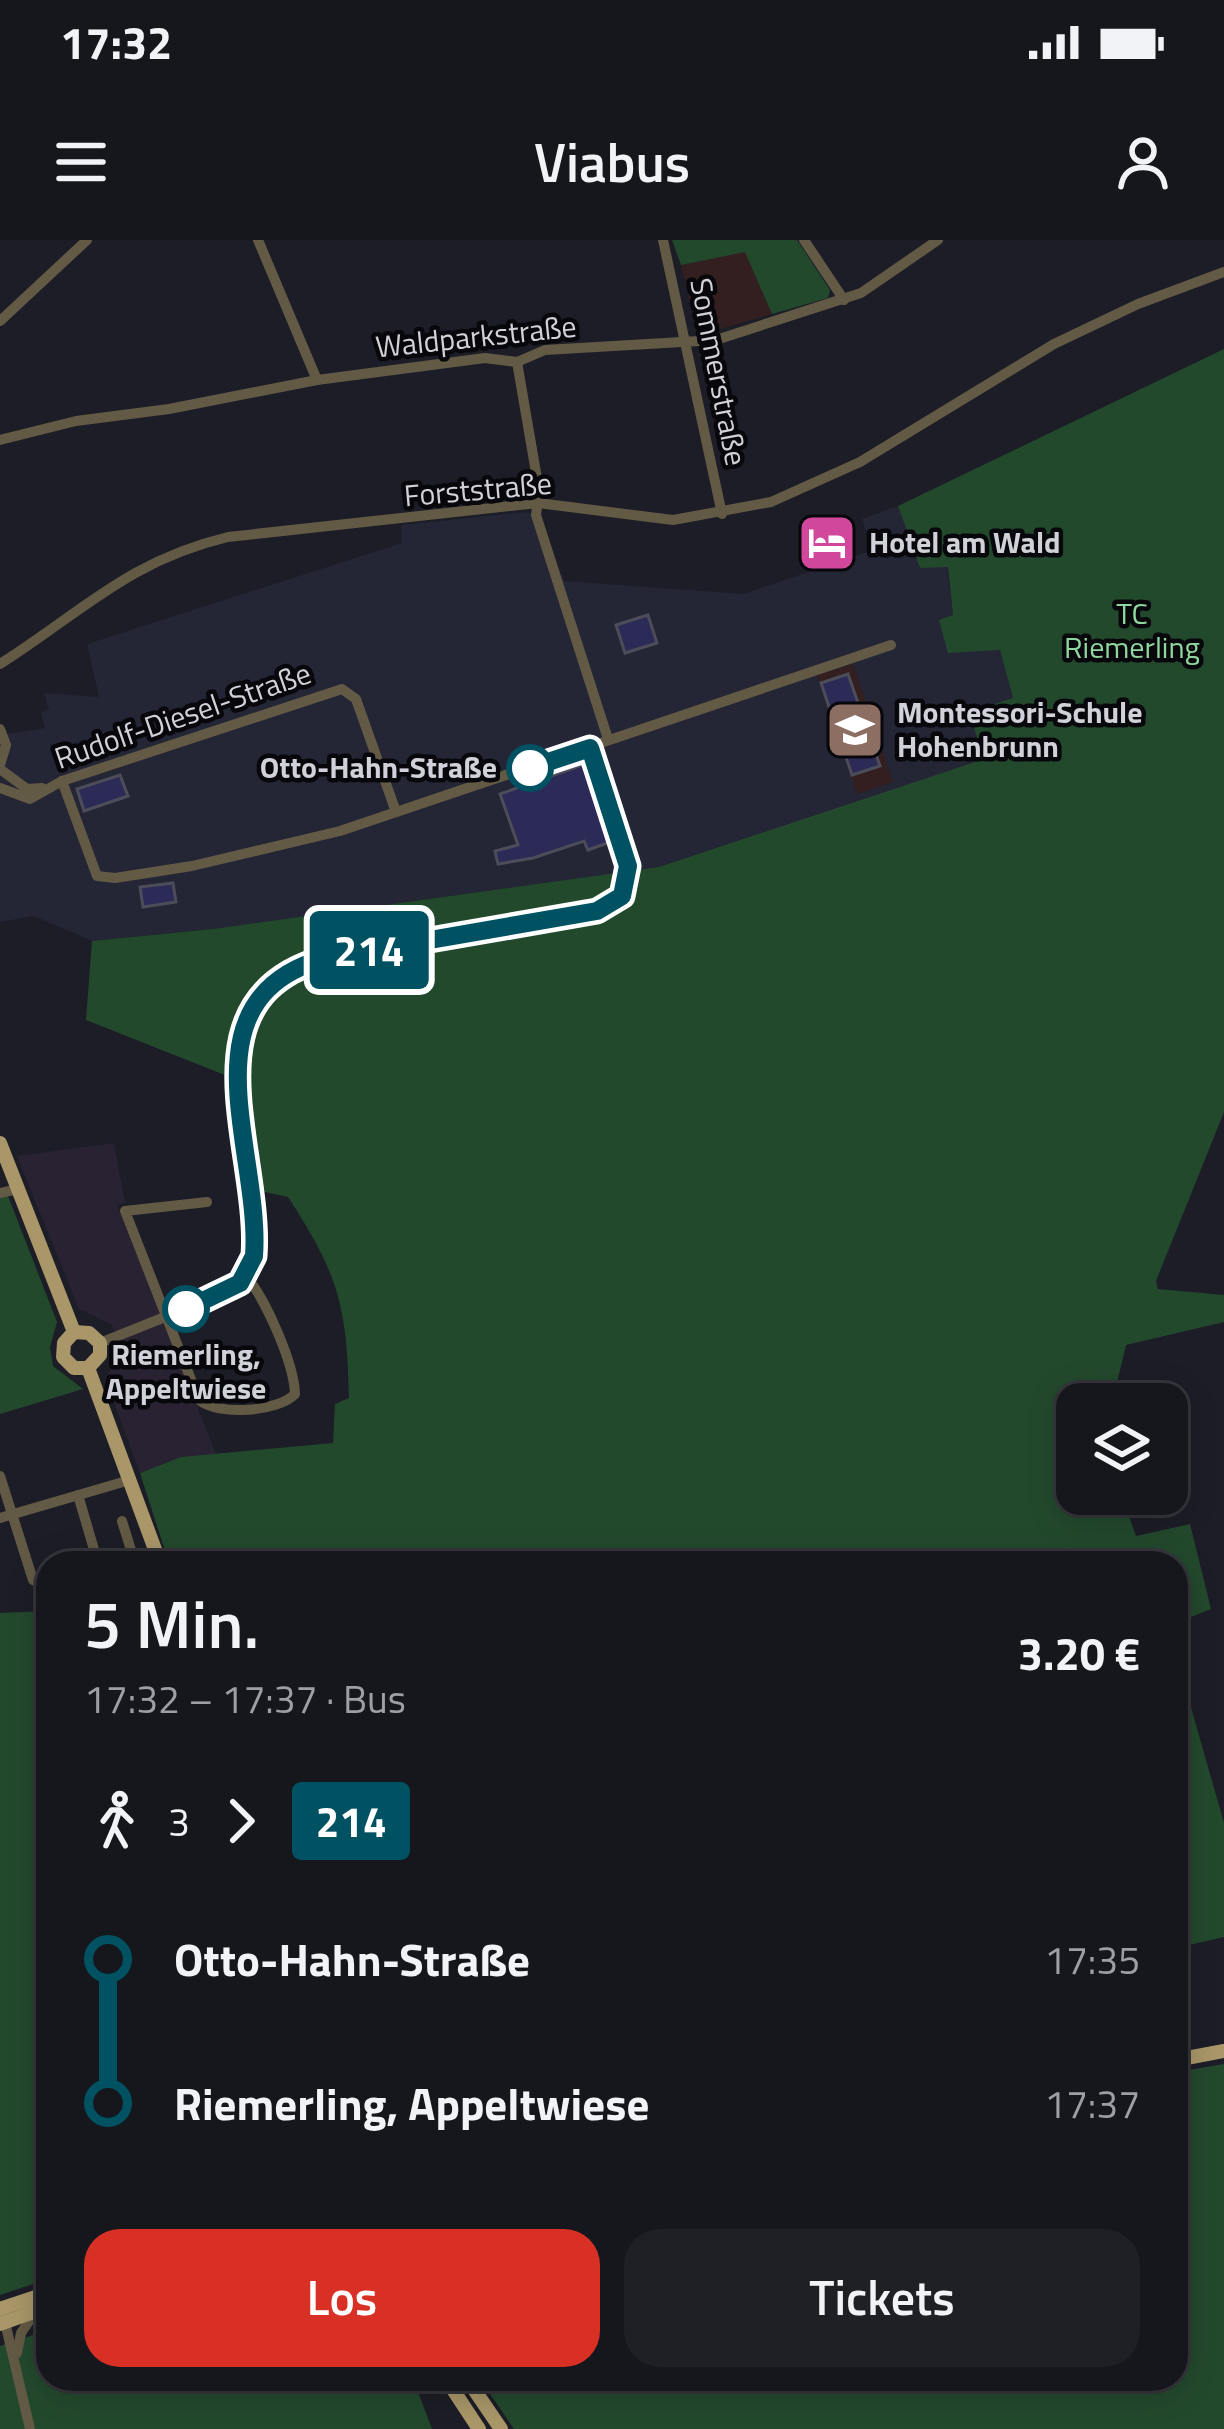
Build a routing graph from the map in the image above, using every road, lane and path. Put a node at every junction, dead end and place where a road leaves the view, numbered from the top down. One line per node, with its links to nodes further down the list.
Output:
1 (87, 240): 8 (street)
2 (258, 240): 11 (street)
3 (663, 240): 9 (street, Sommerstraße)
4 (804, 240): 7 (street)
5 (938, 240): 7 (street, Waldparkstraße)
6 (1224, 272): 14 (street, Forststraße)
7 (844, 300): 9 (street, Waldparkstraße)
8 (0, 321)
9 (685, 344): 10 (street, Waldparkstraße); 14 (street, Sommerstraße)
10 (517, 362): 11 (street, Waldparkstraße); 13 (street)
11 (317, 380): 12 (street, Waldparkstraße)
12 (0, 440)
13 (538, 503): 14 (street, Forststraße); 16 (street, Forststraße); 18 (street)
14 (722, 514)
15 (891, 645): 18 (street)
16 (0, 664)
17 (0, 729): 20 (street)
18 (608, 740): 19 (street)
19 (590, 748): 24 (street); 29 (street)
20 (0, 767): 23 (street, Rudolf-Diesel-Straße)
21 (62, 781): 23 (street, Rudolf-Diesel-Straße); 24 (street); 24 (street, Rudolf-Diesel-Straße)
22 (0, 788): 23 (street, Rudolf-Diesel-Straße)
23 (46, 788)
24 (396, 812)
25 (0, 1143): 26 (main road)
26 (18, 1190): 27 (street); 31 (main road)
27 (0, 1193)
28 (207, 1202): 30 (street)
29 (246, 1276): 30 (street); 30 (street)
30 (166, 1318): 32 (street)
31 (74, 1332): 32 (main road); 33 (main road)
32 (100, 1343): 33 (main road)
33 (88, 1368): 35 (main road)
34 (0, 1476): 37 (street)
35 (130, 1480): 36 (street); 41 (main road)
36 (78, 1495): 37 (street); 39 (street)
37 (6, 1516): 42 (street)
38 (122, 1521): 40 (street)
39 (94, 1551)
40 (131, 1551)
41 (156, 1551)
42 (36, 1581)
43 (1224, 2051): 44 (main road)
44 (1188, 2058)
45 (36, 2299): 47 (main road)
46 (36, 2310): 47 (main road)
47 (1, 2316): 50 (street)
48 (36, 2316): 50 (street)
49 (0, 2348): 50 (street)
50 (15, 2362): 53 (street)
51 (454, 2391): 54 (main road)
52 (474, 2391): 55 (main road)
53 (31, 2429)
54 (479, 2429)
55 (501, 2429)

